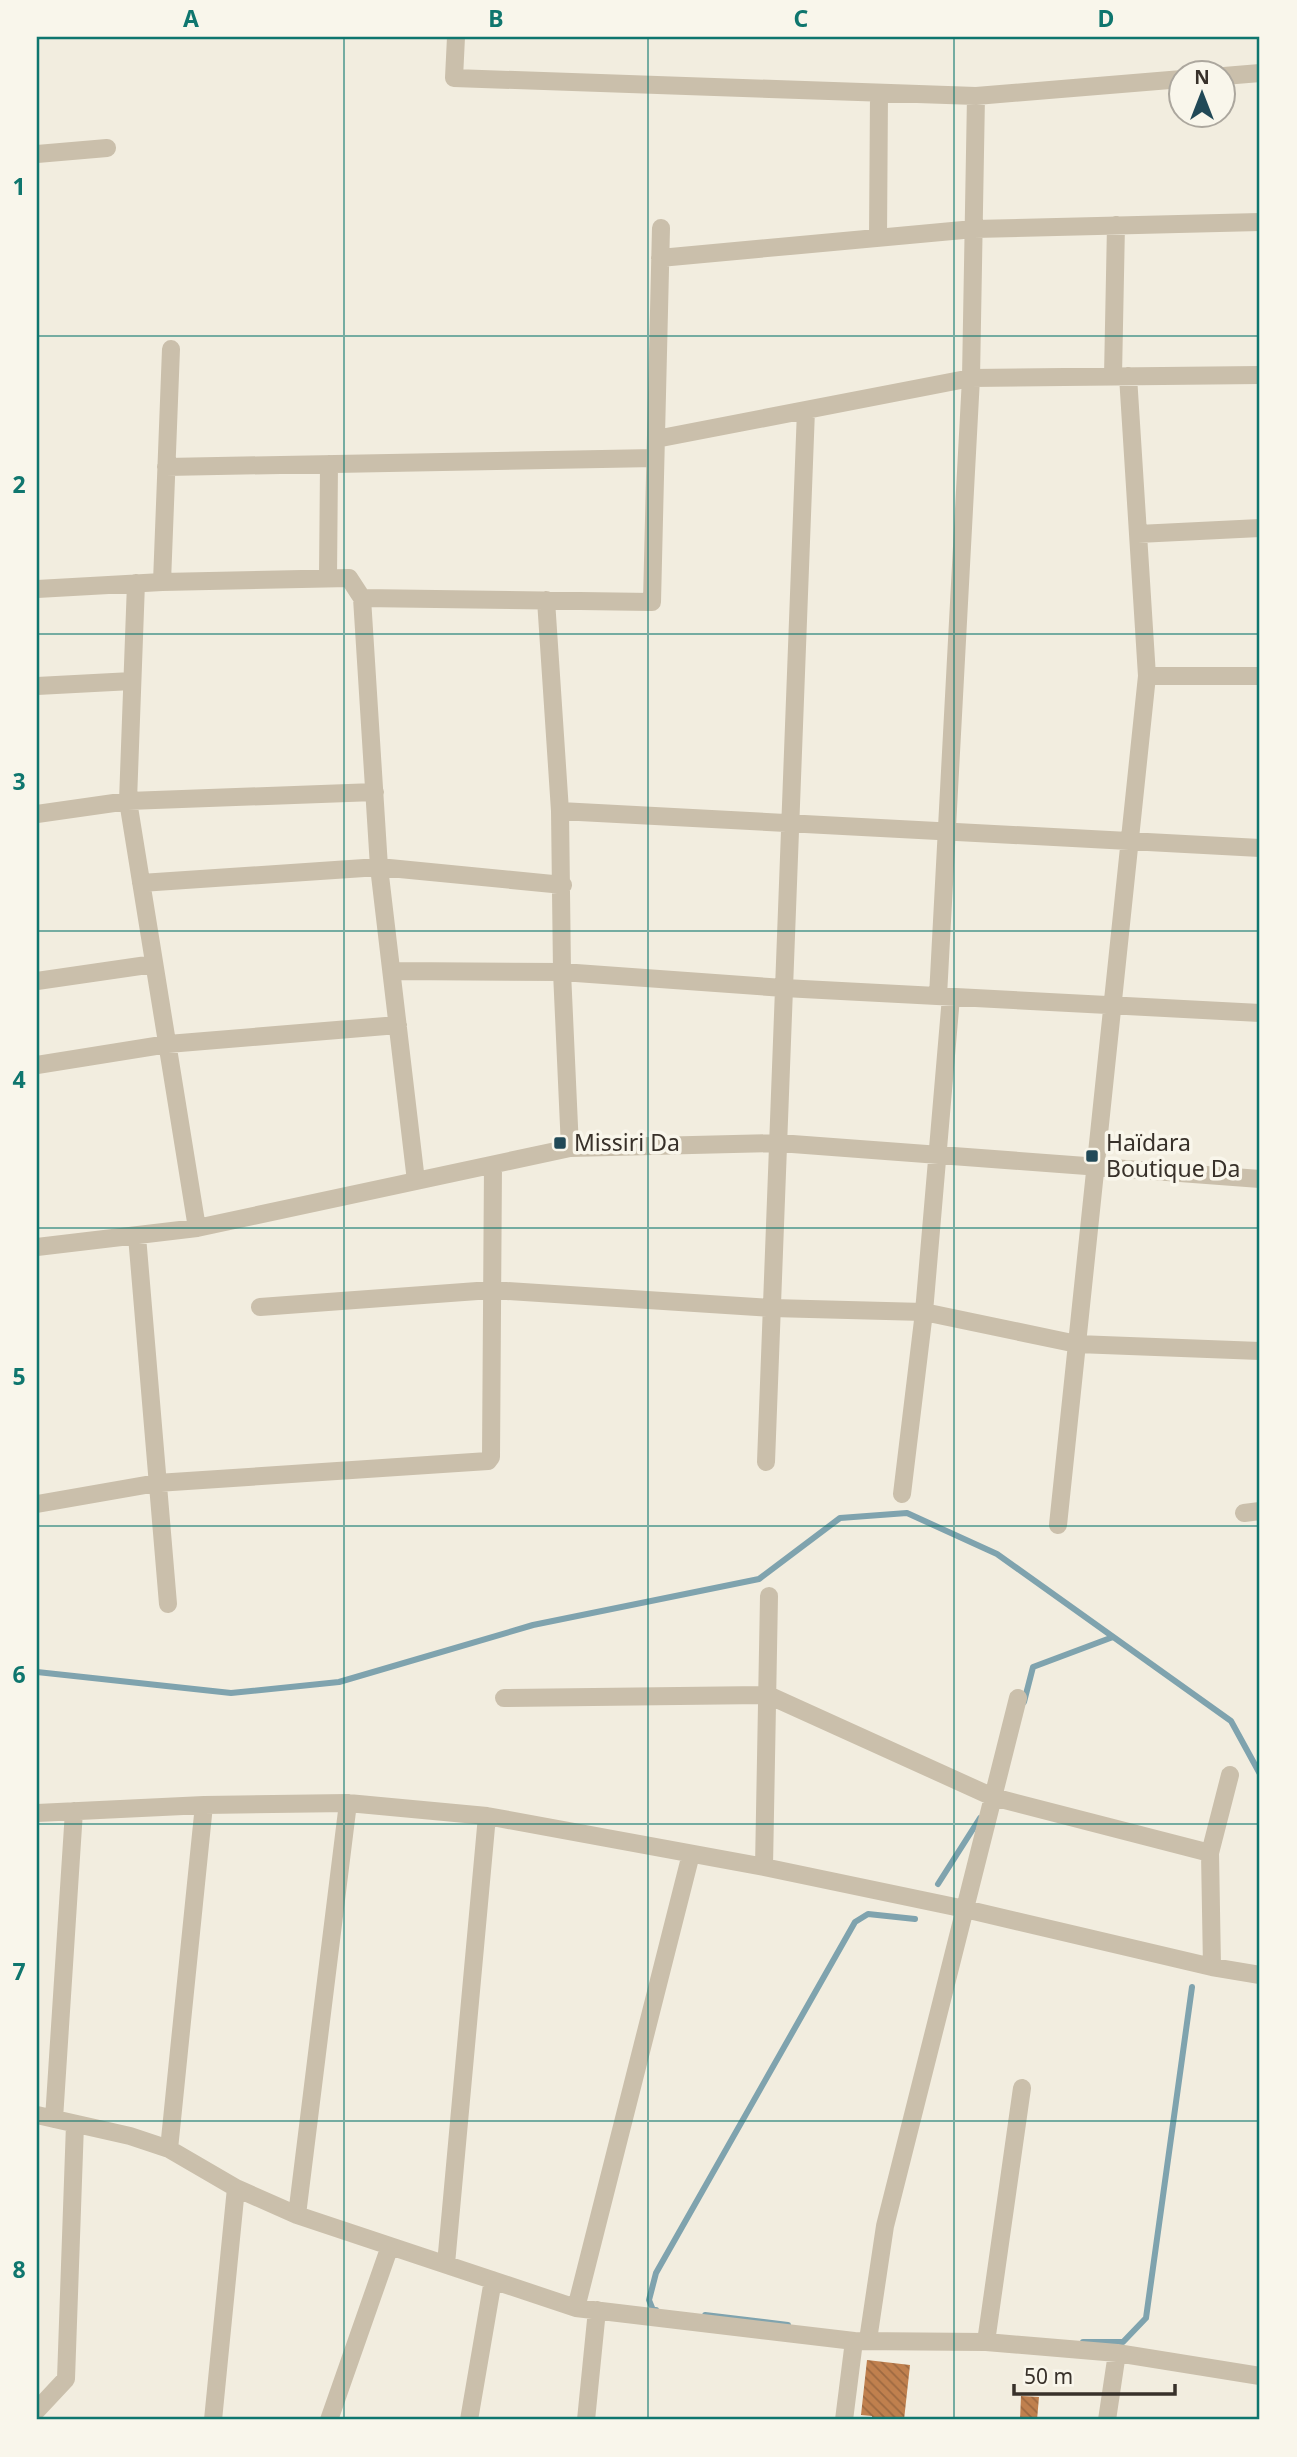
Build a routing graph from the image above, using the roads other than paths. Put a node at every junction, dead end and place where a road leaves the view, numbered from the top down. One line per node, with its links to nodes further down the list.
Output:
1 (456, 37): 5 (street)
2 (1260, 73): 3 (street)
3 (1238, 75)
4 (1168, 80): 6 (street)
5 (879, 93): 6 (street); 13 (street)
6 (976, 96): 12 (street)
7 (107, 148): 8 (street)
8 (37, 154)
9 (1260, 222): 10 (street)
10 (1116, 225): 12 (street); 17 (street)
11 (661, 228): 14 (street)
12 (974, 229): 13 (street); 18 (street)
13 (878, 238): 14 (street)
14 (660, 258): 20 (street)
15 (171, 349): 23 (street)
16 (1260, 375): 17 (street)
17 (1121, 376): 18 (street); 25 (street)
18 (971, 379): 19 (street); 41 (street)
19 (806, 410): 20 (street); 40 (street)
20 (656, 439): 21 (street)
21 (655, 458): 22 (street); 31 (street)
22 (329, 464): 23 (street); 26 (street)
23 (166, 467): 27 (street)
24 (1260, 528): 25 (street)
25 (1138, 534): 32 (street)
26 (328, 578): 27 (street); 30 (street)
27 (162, 582): 28 (street)
28 (135, 583): 29 (street); 34 (street)
29 (37, 589)
30 (362, 598): 31 (street); 36 (street)
31 (547, 600): 38 (street)
32 (1147, 676): 33 (street); 42 (street)
33 (1260, 676)
34 (132, 681): 35 (street); 37 (street)
35 (37, 686)
36 (374, 792): 37 (street); 44 (street)
37 (128, 801): 39 (street); 45 (street)
38 (560, 811): 40 (street); 46 (street)
39 (37, 814)
40 (791, 822): 41 (street); 51 (street)
41 (947, 830): 42 (street); 52 (street)
42 (1130, 839): 43 (street); 53 (street)
43 (1260, 848)
44 (379, 867): 45 (street); 46 (street); 48 (street)
45 (141, 883): 47 (street)
46 (563, 885): 49 (street)
47 (154, 964): 50 (street); 56 (street)
48 (392, 971): 49 (street); 55 (street)
49 (562, 972): 51 (street); 59 (street)
50 (37, 981)
51 (785, 988): 52 (street); 58 (street)
52 (944, 996): 53 (street); 60 (street)
53 (1113, 1005): 54 (street); 62 (street)
54 (1260, 1013)
55 (398, 1025): 56 (street); 64 (street)
56 (167, 1044): 57 (street); 65 (street)
57 (37, 1065)
58 (779, 1143): 59 (street); 60 (street); 70 (street)
59 (570, 1148): 61 (street)
60 (937, 1155): 62 (street); 71 (street)
61 (493, 1165): 64 (street); 68 (street)
62 (1096, 1166): 63 (street); 72 (street)
63 (1260, 1179)
64 (416, 1181): 65 (street)
65 (197, 1228): 66 (street)
66 (137, 1236): 67 (street); 75 (street)
67 (37, 1247)
68 (491, 1290): 69 (street); 70 (street); 75 (street)
69 (260, 1307)
70 (772, 1308): 71 (street); 74 (street)
71 (924, 1312): 72 (street); 76 (street)
72 (1077, 1344): 73 (street); 78 (street)
73 (1260, 1351)
74 (766, 1462)
75 (158, 1483): 77 (street); 80 (street)
76 (902, 1494)
77 (37, 1504)
78 (1058, 1525)
79 (769, 1596): 81 (street)
80 (167, 1604)
81 (768, 1695): 82 (street); 85 (street); 93 (street)
82 (504, 1698)
83 (1018, 1698): 85 (street)
84 (1230, 1775): 91 (street)
85 (993, 1797): 91 (street); 94 (street)
86 (348, 1803): 87 (street); 90 (street); 102 (street)
87 (204, 1805): 88 (street); 100 (street)
88 (74, 1811): 89 (street); 98 (street)
89 (37, 1813)
90 (487, 1816): 92 (street); 104 (street)
91 (1210, 1853): 95 (street)
92 (691, 1854): 93 (street); 106 (street)
93 (764, 1867): 94 (street)
94 (965, 1909): 95 (street); 108 (street)
95 (1212, 1967): 96 (street)
96 (1260, 1975)
97 (1023, 2088): 109 (street)
98 (45, 2117): 99 (street)
99 (75, 2124): 100 (street); 112 (street)
100 (169, 2149): 101 (street)
101 (236, 2188): 102 (street); 113 (street)
102 (297, 2215): 103 (street)
103 (390, 2246): 104 (street); 114 (street)
104 (446, 2264): 105 (street)
105 (493, 2280): 106 (street); 115 (street)
106 (576, 2308): 107 (street)
107 (597, 2310): 108 (street); 116 (street)
108 (861, 2340): 109 (street); 117 (street)
109 (986, 2342): 110 (street)
110 (1117, 2353): 111 (street); 118 (street)
111 (1260, 2375)
112 (37, 2410)
113 (213, 2420)
114 (329, 2420)
115 (469, 2420)
116 (586, 2420)
117 (844, 2420)
118 (1107, 2420)

